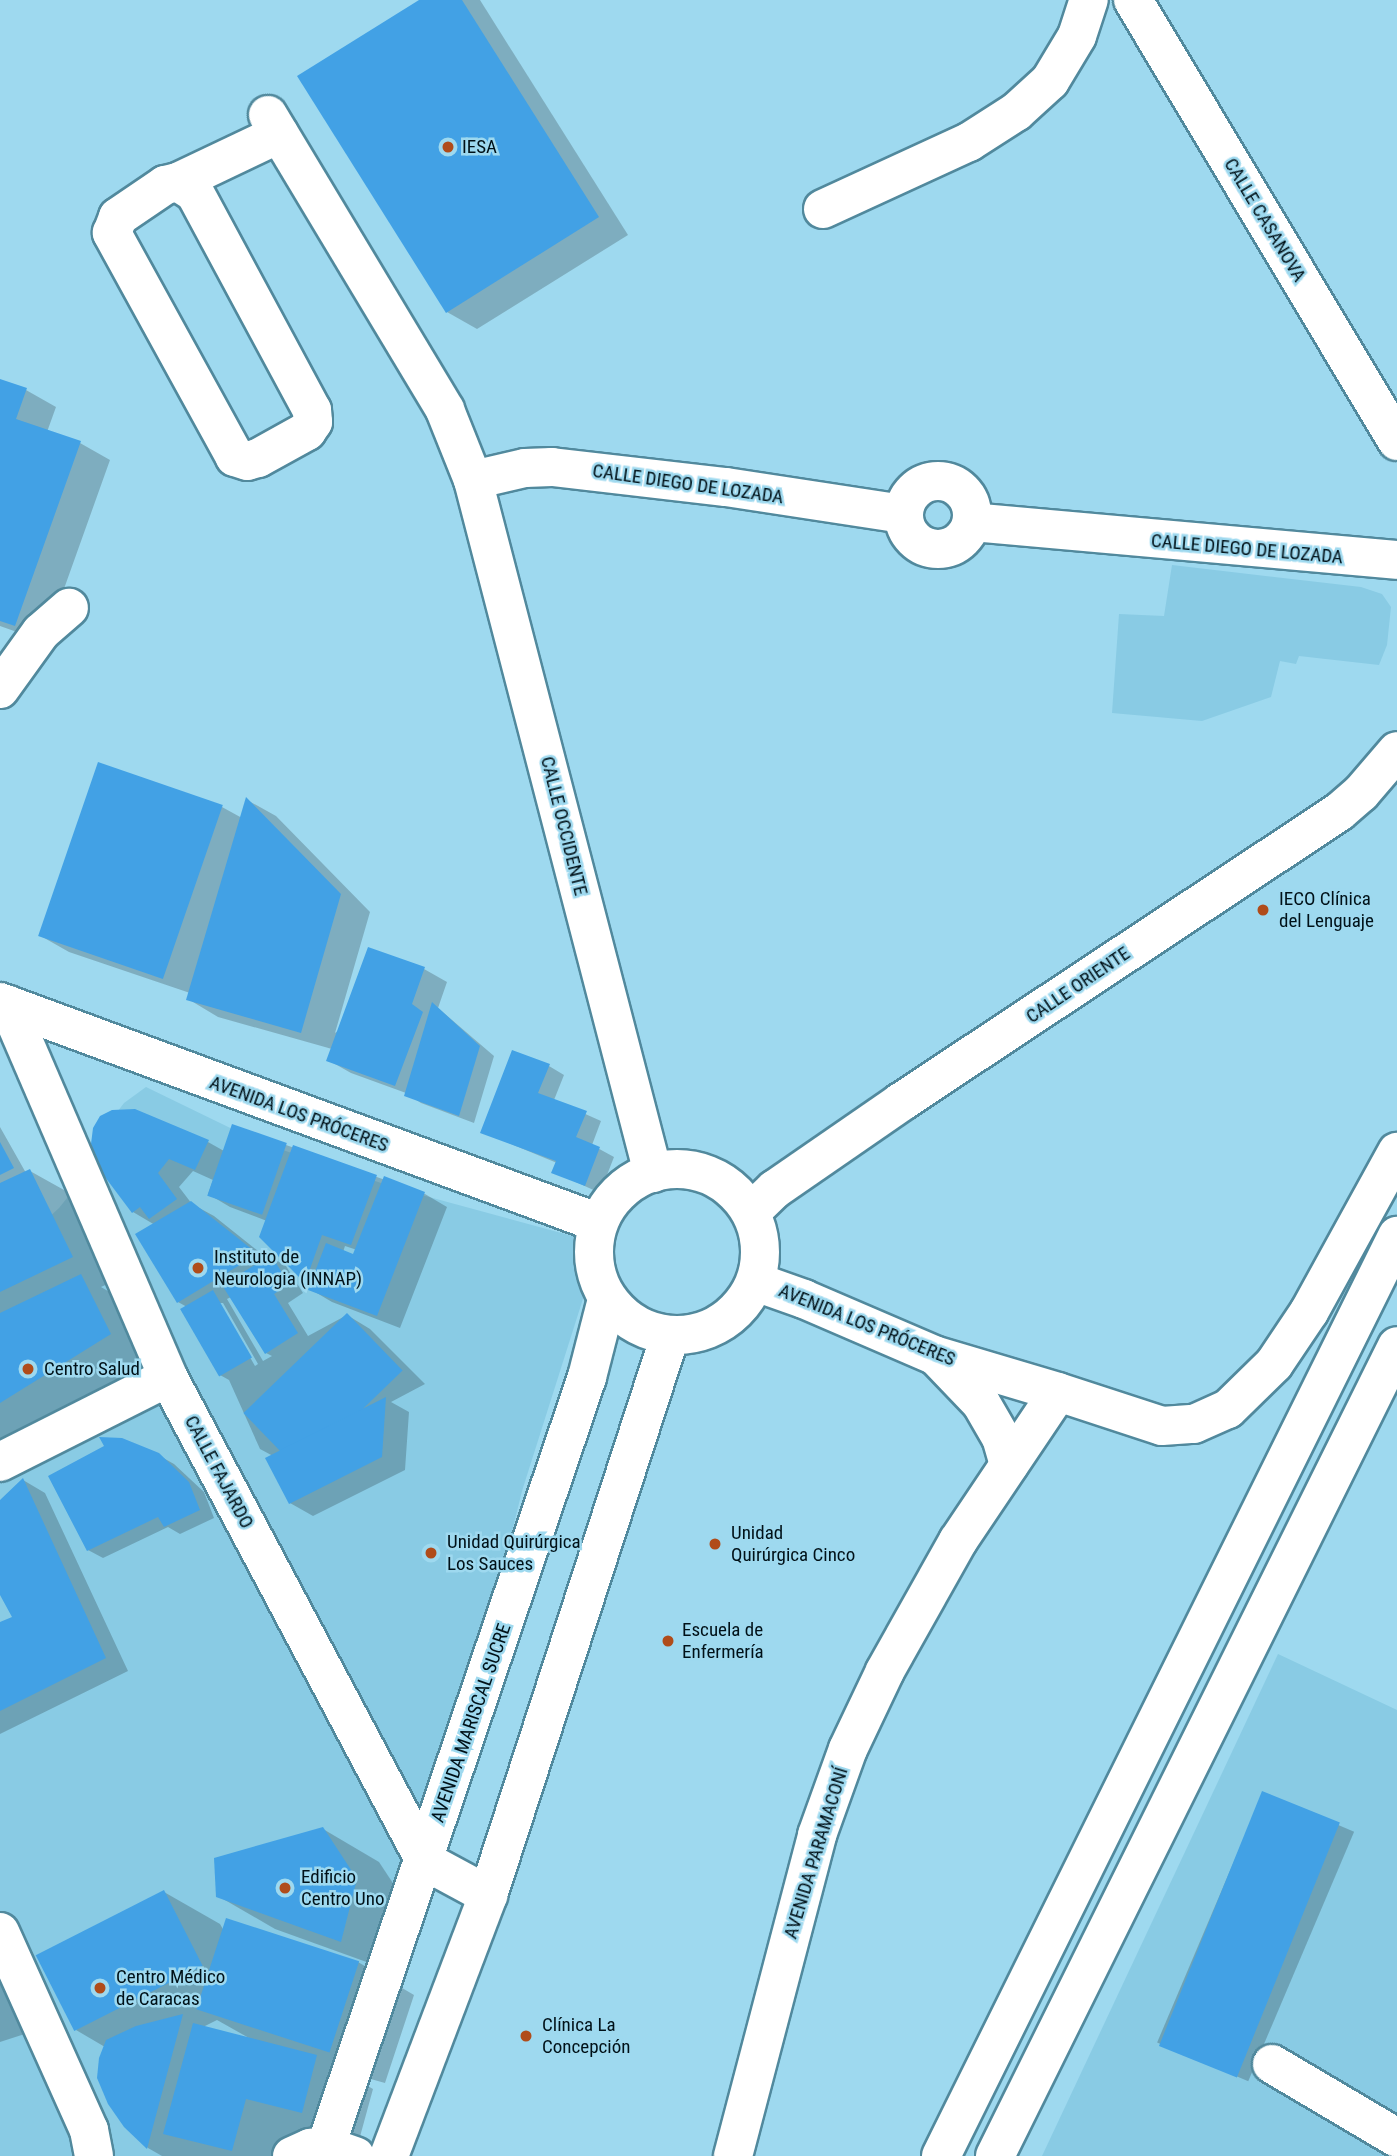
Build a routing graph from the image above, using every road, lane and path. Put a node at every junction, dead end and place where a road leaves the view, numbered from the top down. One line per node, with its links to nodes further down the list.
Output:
1 (1089, 0): 4 (main road)
2 (1133, 0): 5 (main road, CALLE CASANOVA)
3 (178, 182): 3 (main road); 6 (main road, CALLE OCCIDENTE)
4 (823, 209)
5 (1397, 440)
6 (473, 480): 7 (main road, CALLE DIEGO DE LOZADA); 15 (main road, CALLE OCCIDENTE)
7 (903, 514): 8 (main road); 8 (main road)
8 (972, 522): 9 (main road, CALLE DIEGO DE LOZADA)
9 (1397, 560)
10 (69, 608): 11 (main road)
11 (0, 688)
12 (1397, 751): 16 (main road, CALLE ORIENTE)
13 (4, 1003): 17 (main road, AVENIDA LOS PRÓCERES); 24 (main road, CALLE FAJARDO)
14 (1397, 1152): 25 (main road, AVENIDA LOS PRÓCERES)
15 (653, 1173): 16 (main road); 17 (main road)
16 (751, 1212): 19 (main road)
17 (599, 1223): 20 (main road)
18 (1397, 1236): 37 (main road)
19 (756, 1282): 21 (main road); 23 (main road, AVENIDA LOS PRÓCERES)
20 (607, 1298): 21 (main road); 28 (main road, AVENIDA MARISCAL SUCRE)
21 (670, 1336): 29 (main road)
22 (1397, 1346): 38 (main road)
23 (934, 1355): 25 (main road, AVENIDA LOS PRÓCERES); 27 (main road)
24 (169, 1377): 26 (main road); 28 (main road, CALLE FAJARDO)
25 (1058, 1392): 27 (main road, AVENIDA PARAMACONÍ)
26 (0, 1462)
27 (1009, 1465): 36 (main road, AVENIDA PARAMACONÍ)
28 (425, 1861): 29 (main road); 34 (main road, AVENIDA MARISCAL SUCRE)
29 (488, 1895): 35 (main road)
30 (0, 1931): 33 (main road)
31 (1272, 2064): 32 (main road)
32 (1397, 2138)
33 (99, 2147)
34 (324, 2153)
35 (389, 2156)
36 (733, 2156)
37 (941, 2156)
38 (995, 2156)

